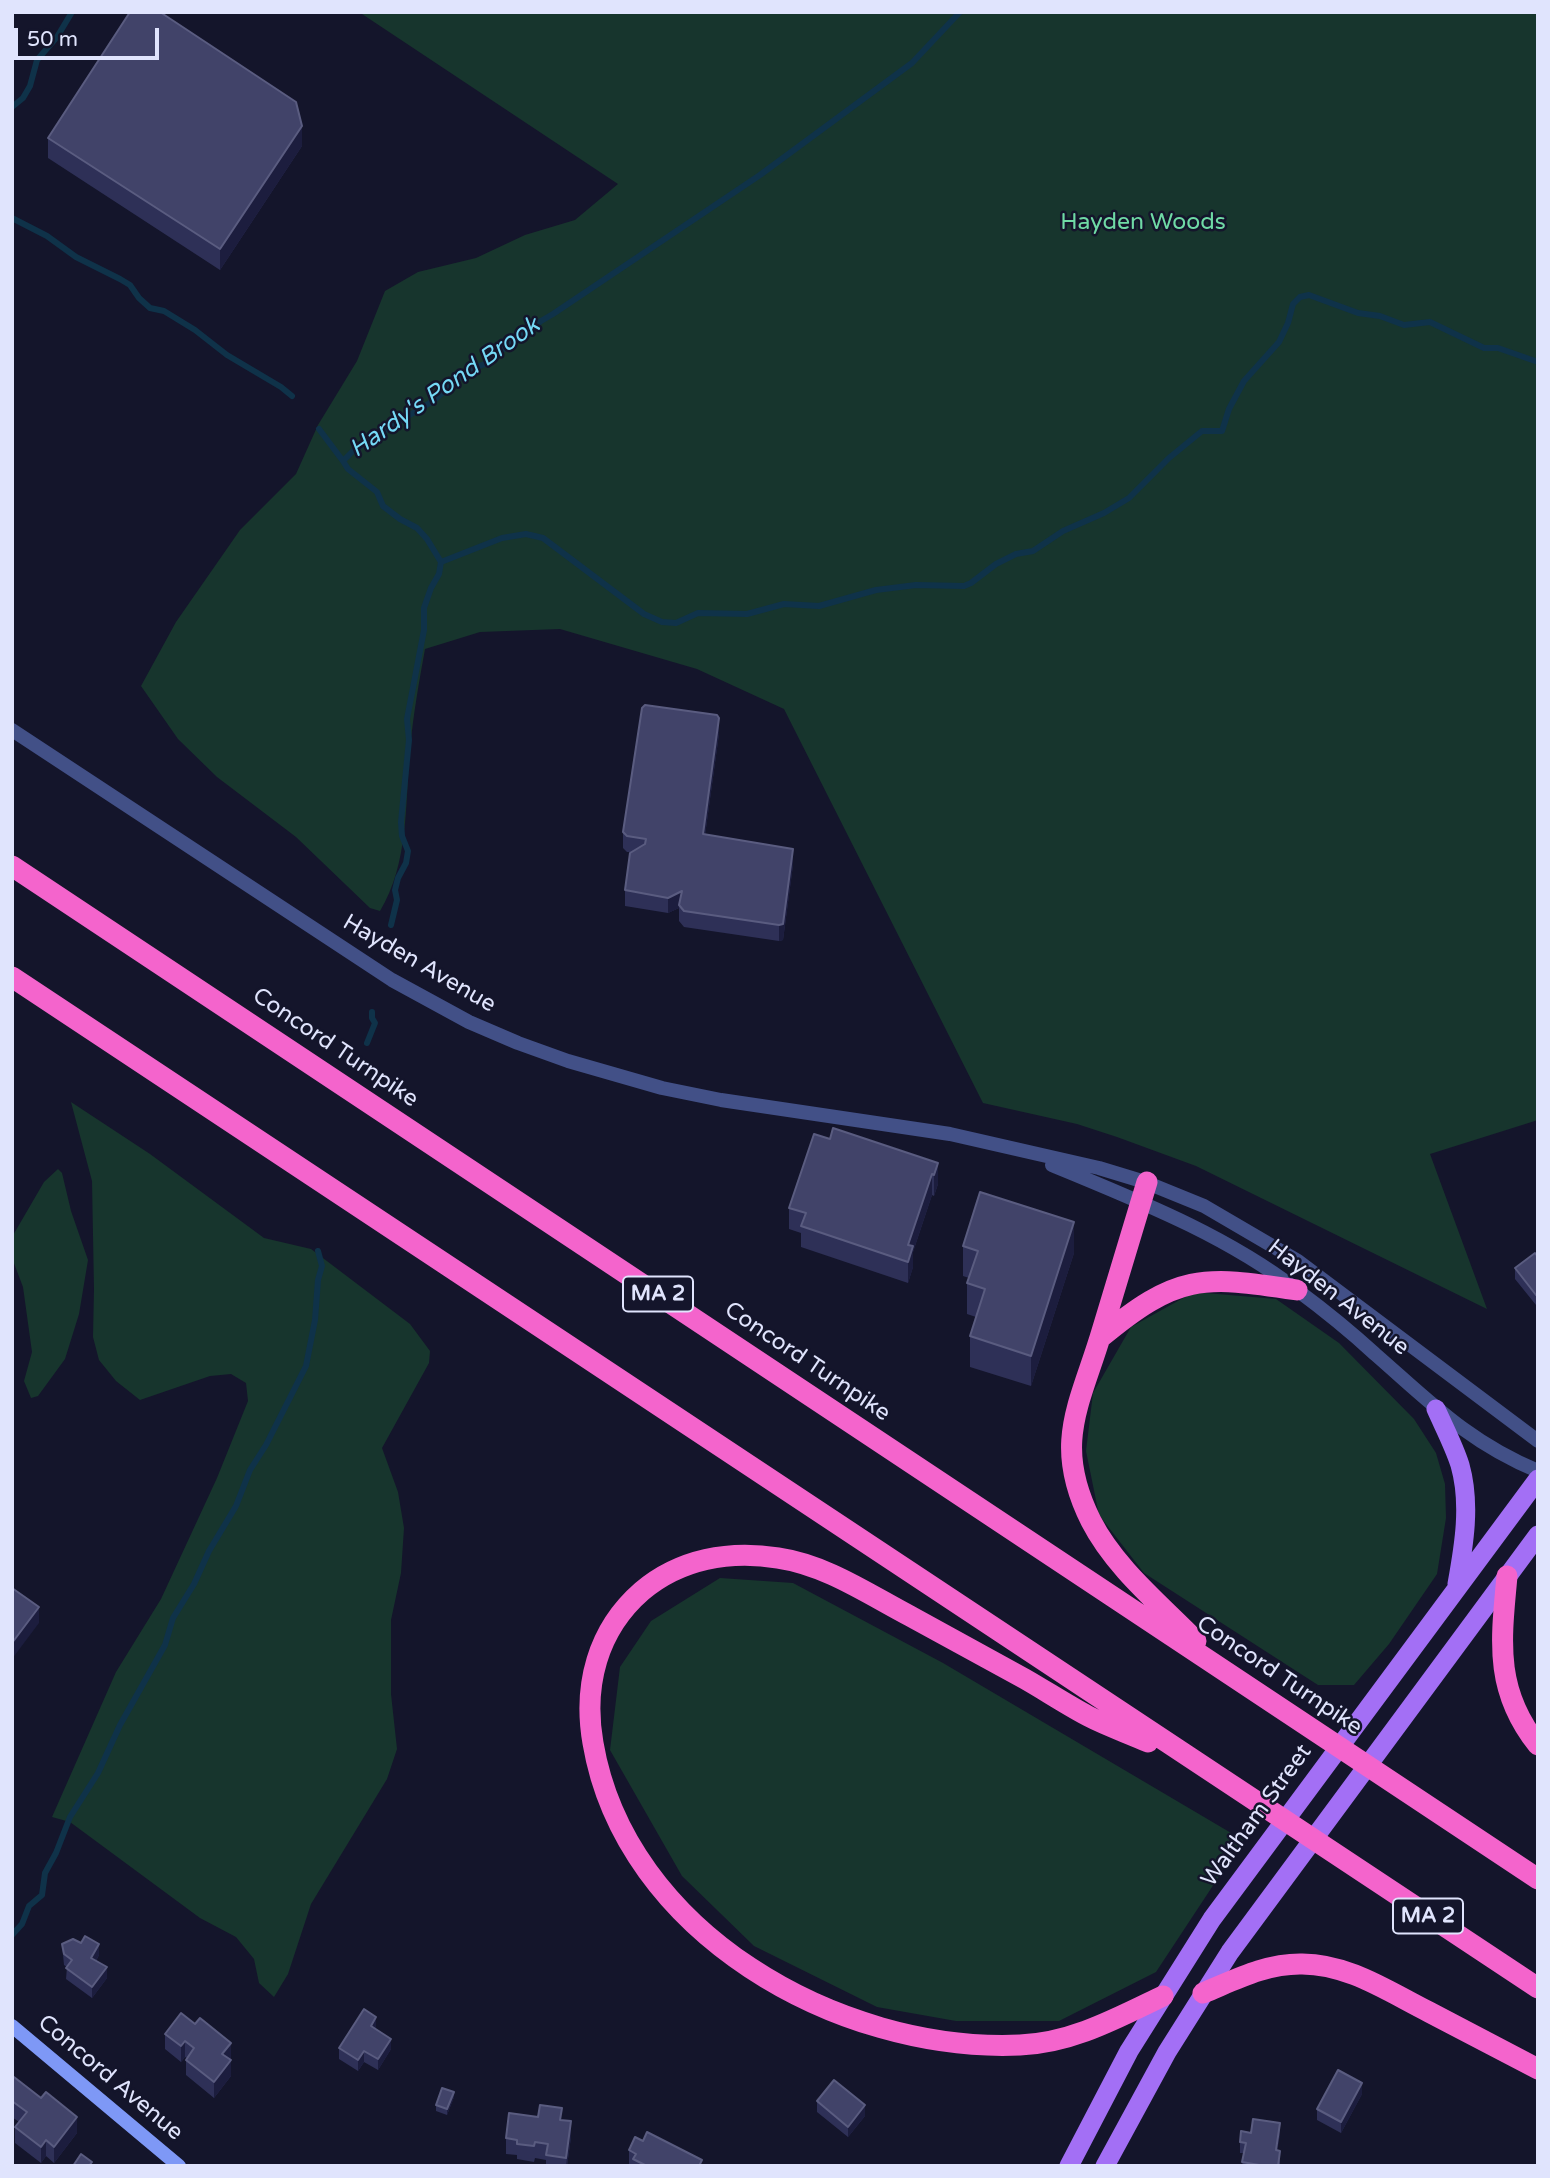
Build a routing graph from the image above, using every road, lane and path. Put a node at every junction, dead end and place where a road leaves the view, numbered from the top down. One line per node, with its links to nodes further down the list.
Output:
1 (12, 730): 4 (street, Hayden Avenue)
2 (12, 866): 15 (highway, Concord Turnpike / MA 2)
3 (12, 977): 17 (highway, MA 2)
4 (1018, 1150): 5 (street, Hayden Avenue); 5 (street, Hayden Avenue)
5 (1144, 1192): 6 (street, Hayden Avenue); 7 (highway); 9 (street, Hayden Avenue)
6 (1297, 1290): 7 (highway); 8 (street, Hayden Avenue)
7 (1100, 1338): 15 (highway)
8 (1436, 1409): 10 (street, Hayden Avenue); 14 (main road)
9 (1538, 1441)
10 (1538, 1471)
11 (1538, 1479): 14 (main road, Waltham Street)
12 (1538, 1535): 13 (main road)
13 (1507, 1576): 16 (highway); 20 (main road)
14 (1456, 1589): 21 (main road, Waltham Street)
15 (1227, 1673): 18 (highway, Concord Turnpike / MA 2)
16 (1538, 1745)
17 (1197, 1763): 19 (highway, MA 2); 21 (highway)
18 (1538, 1879)
19 (1538, 1988)
20 (1203, 1993): 23 (highway); 26 (main road)
21 (1163, 1996): 25 (main road, Waltham Street)
22 (12, 2026): 24 (main road, Concord Avenue)
23 (1538, 2069)
24 (179, 2166)
25 (1069, 2166)
26 (1105, 2166)

